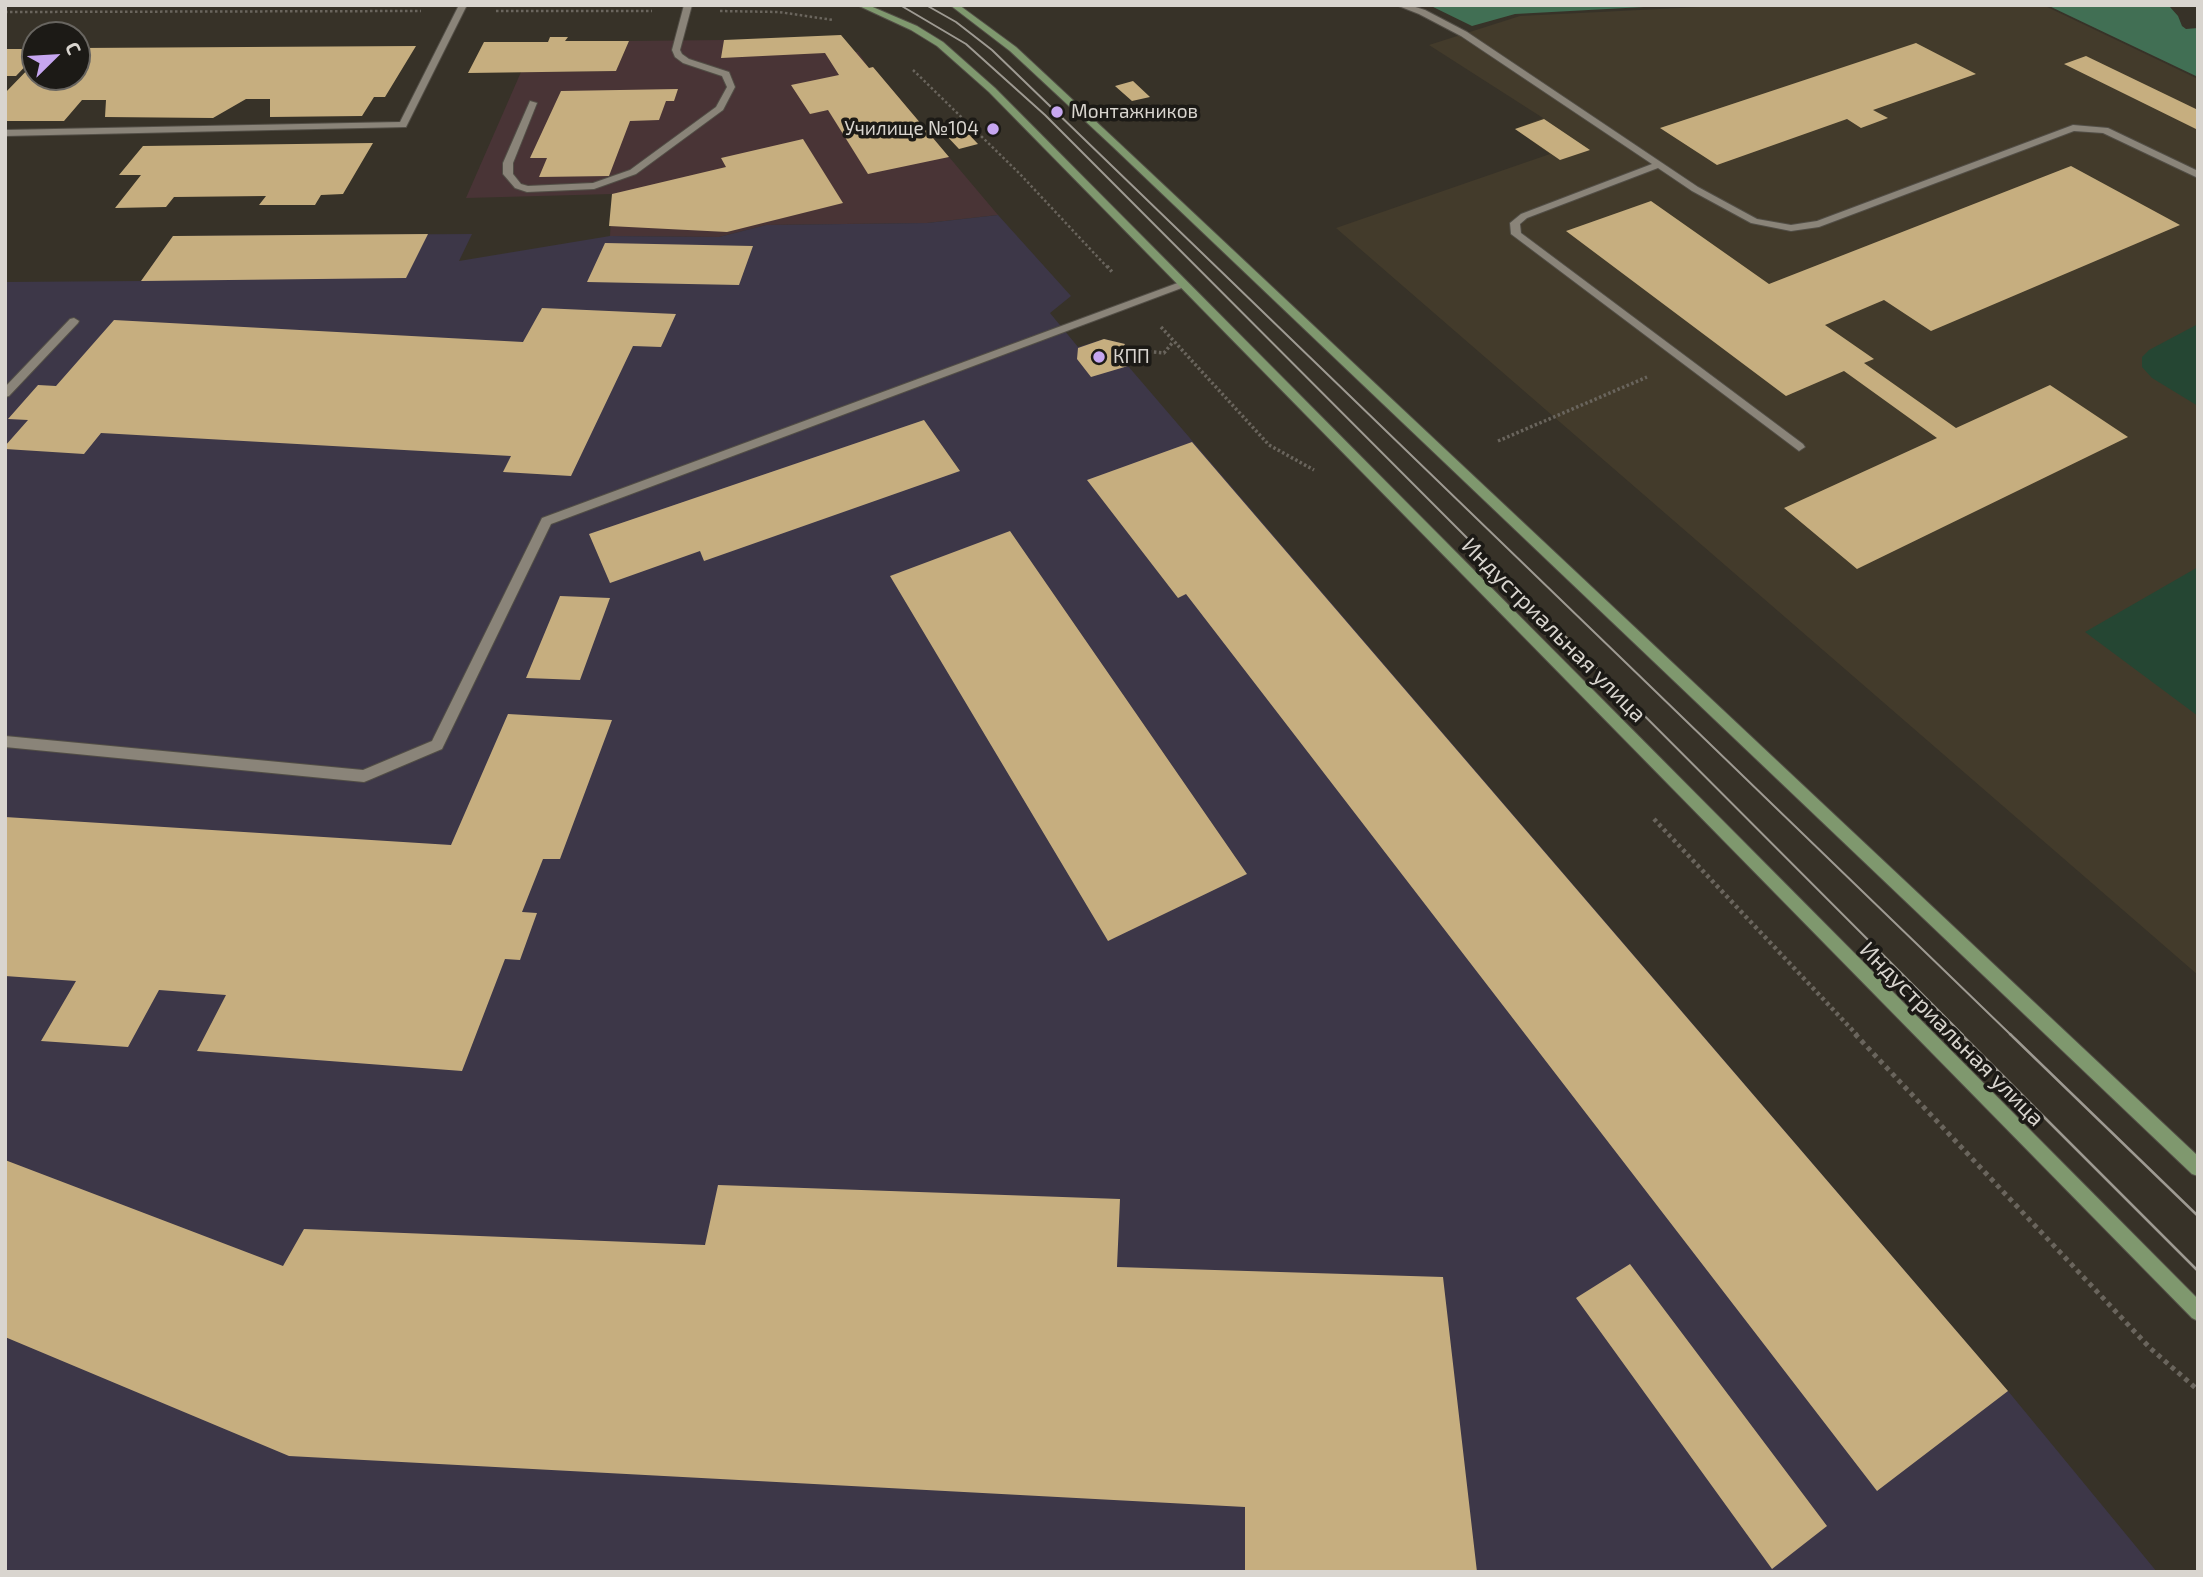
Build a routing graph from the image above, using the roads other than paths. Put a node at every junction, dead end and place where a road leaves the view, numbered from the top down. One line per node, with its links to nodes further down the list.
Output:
1 (861, 5): 10 (main road, Индустриальная улица)
2 (954, 5): 15 (main road, Индустриальная улица)
3 (1401, 5): 8 (lane)
4 (461, 8): 7 (lane)
5 (688, 8): 6 (lane)
6 (533, 103)
7 (5, 133)
8 (1659, 165): 9 (lane); 13 (lane)
9 (2198, 175)
10 (1183, 284): 14 (lane); 16 (main road, Индустриальная улица)
11 (74, 321): 12 (lane)
12 (5, 394)
13 (1799, 447)
14 (5, 741)
15 (2198, 1168)
16 (2198, 1312)

